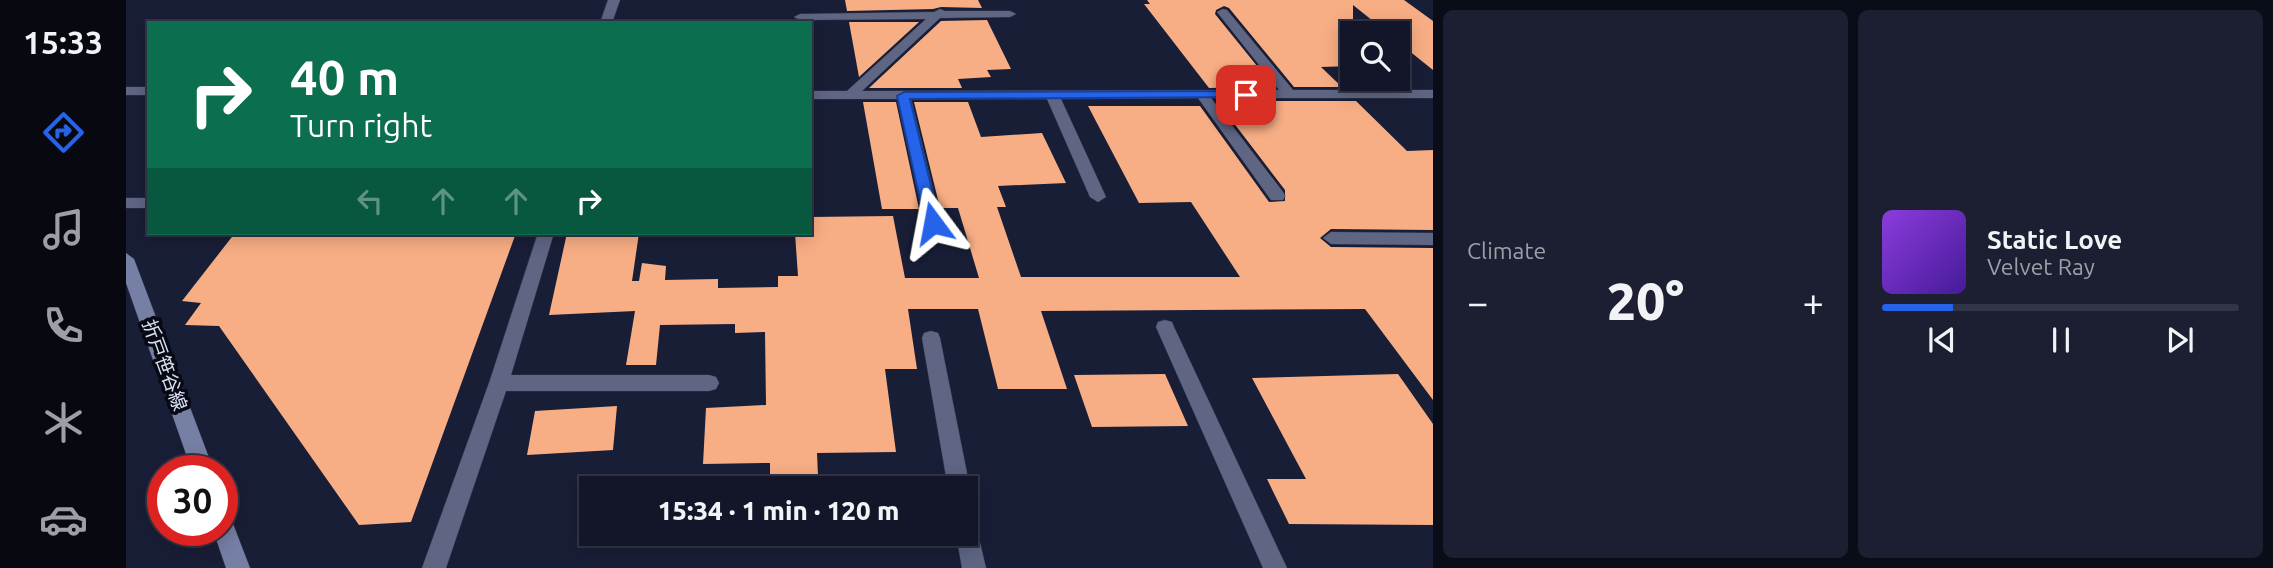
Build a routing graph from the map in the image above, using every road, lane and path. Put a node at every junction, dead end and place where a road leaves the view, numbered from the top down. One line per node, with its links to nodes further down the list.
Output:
1 (614, 0): 7 (street)
2 (949, 5): 5 (street)
3 (1223, 12): 14 (street)
4 (1010, 14): 5 (street)
5 (936, 15): 6 (street); 12 (street)
6 (800, 17)
7 (607, 21)
8 (126, 91): 9 (street)
9 (147, 91)
10 (1433, 94): 14 (street)
11 (812, 95): 12 (street)
12 (850, 95): 15 (street)
13 (1202, 95): 14 (street); 16 (street); 17 (street)
14 (1290, 95)
15 (904, 96): 16 (street); 21 (street)
16 (1053, 96): 18 (street)
17 (1277, 196)
18 (1098, 197)
19 (126, 203): 20 (street)
20 (147, 203)
21 (933, 223)
22 (545, 235): 28 (street)
23 (1331, 238): 24 (street)
24 (1433, 239)
25 (126, 259): 30 (main road, 折戸笹谷線)
26 (1165, 327): 37 (street)
27 (931, 338): 31 (street)
28 (499, 383): 29 (street); 35 (street)
29 (709, 383)
30 (197, 455)
31 (957, 476)
32 (230, 546): 34 (main road)
33 (970, 546): 36 (street)
34 (238, 568)
35 (434, 568)
36 (974, 568)
37 (1275, 568)

